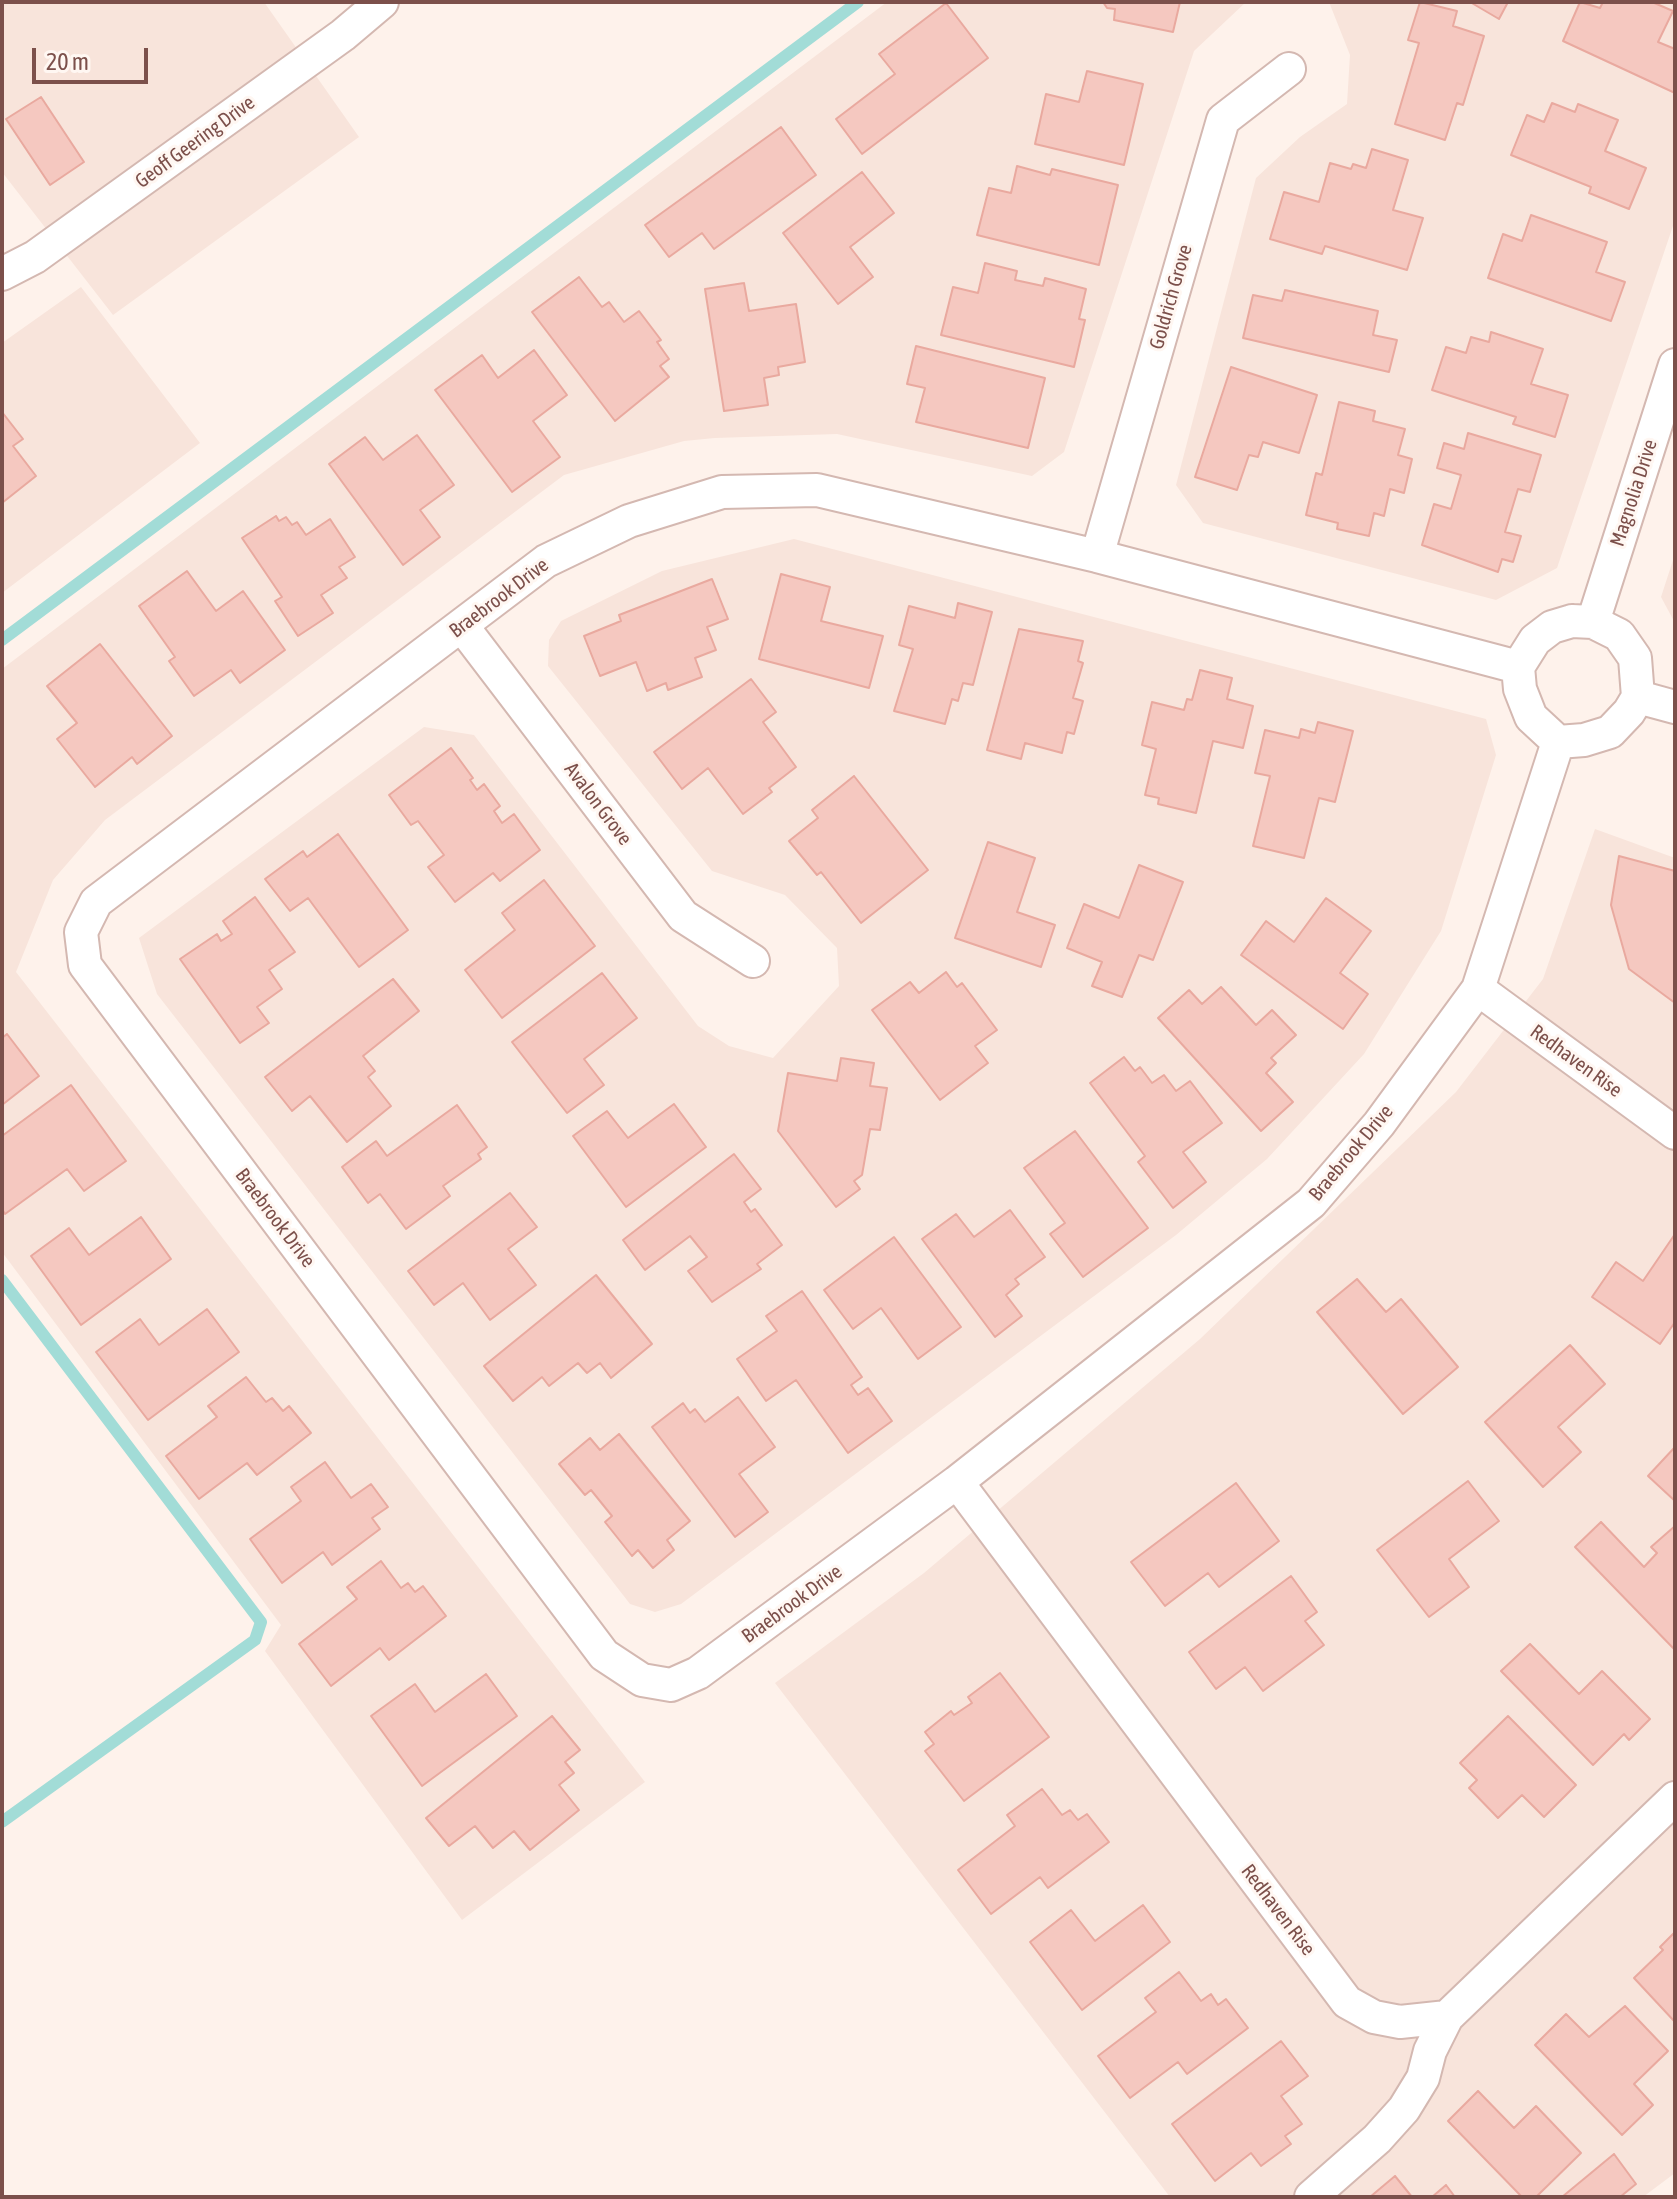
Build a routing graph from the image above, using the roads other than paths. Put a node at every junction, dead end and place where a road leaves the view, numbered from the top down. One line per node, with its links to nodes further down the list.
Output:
1 (382, 2): 3 (street, Geoff Geering Drive)
2 (1289, 69): 5 (street, Goldrich Grove)
3 (2, 274)
4 (1675, 365): 6 (street, Magnolia Drive)
5 (1097, 556): 7 (street, Braebrook Drive); 8 (street, Braebrook Drive)
6 (1593, 622): 8 (street); 9 (street)
7 (462, 626): 12 (street, Avalon Grove); 15 (street, Braebrook Drive)
8 (1518, 667): 11 (street)
9 (1638, 697): 10 (street); 11 (street)
10 (1675, 707)
11 (1558, 742): 13 (street, Braebrook Drive)
12 (753, 961)
13 (1478, 989): 14 (street, Redhaven Rise); 15 (street, Braebrook Drive)
14 (1675, 1133)
15 (957, 1482): 17 (street, Redhaven Rise)
16 (1675, 1798): 17 (street)
17 (1447, 2017): 18 (street)
18 (1311, 2197)

